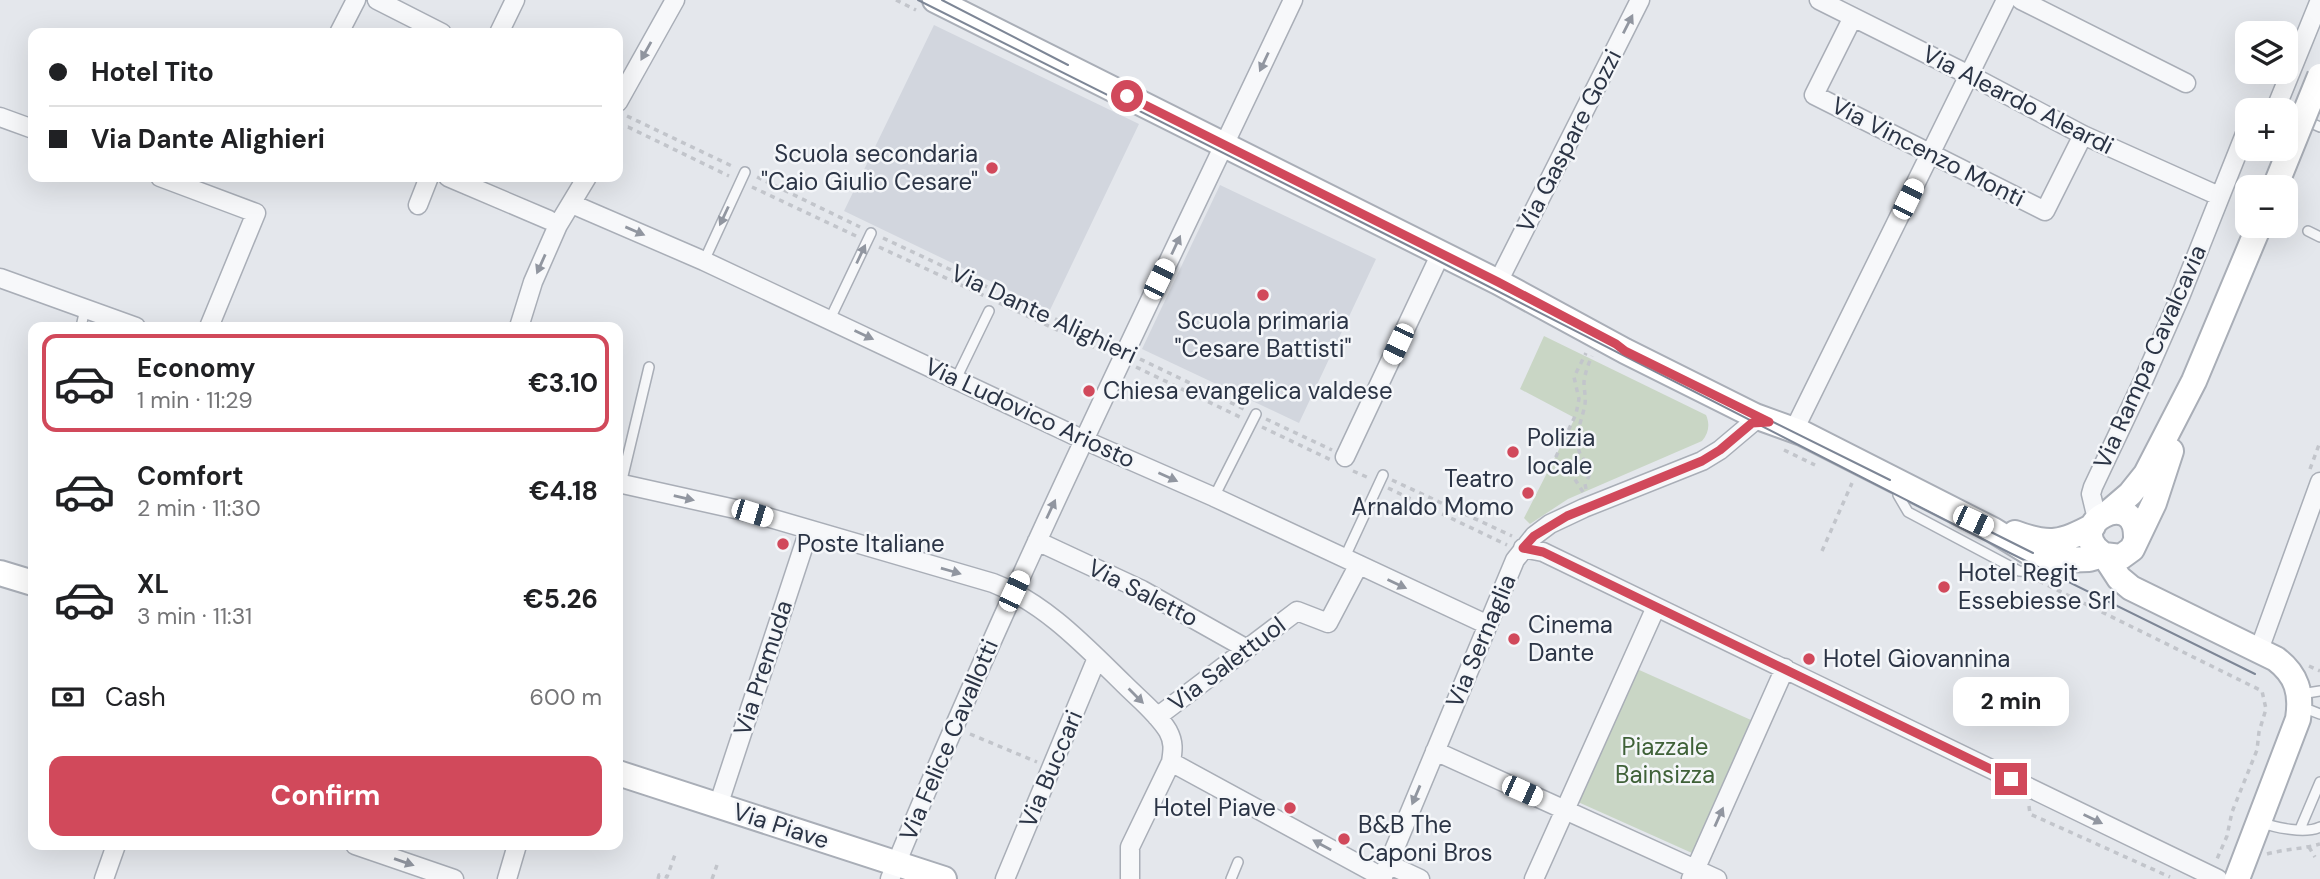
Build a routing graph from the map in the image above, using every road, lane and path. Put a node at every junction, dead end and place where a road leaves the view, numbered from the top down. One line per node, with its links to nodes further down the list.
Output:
1 (356, 0): 13 (street)
2 (377, 0): 14 (street)
3 (515, 0): 15 (street)
4 (675, 0): 20 (street, one-way to 20)
5 (935, 0): 28 (street)
6 (1293, 0): 28 (street, Via Felice Cavallotti, one-way to 28)
7 (1640, 0): 49 (street, Via Gaspare Gozzi, one-way to 7)
8 (1819, 0): 12 (street, Via Aleardo Aleardi)
9 (2006, 0): 16 (street)
10 (2021, 0): 18 (street)
11 (2320, 0): 19 (street)
12 (1853, 17): 16 (street, Via Aleardo Aleardi); 29 (street, Via Vincenzo Monti)
13 (342, 28)
14 (432, 28)
15 (501, 28)
16 (1968, 75): 27 (street, Via Aleardo Aleardi); 29 (street)
17 (2320, 76): 32 (street, bridge)
18 (2186, 83)
19 (2283, 98)
20 (623, 104)
21 (623, 109): 31 (path, Via Dante Alighieri)
22 (0, 117): 24 (street)
23 (2298, 118): 25 (lane)
24 (28, 127)
25 (2320, 127)
26 (623, 128): 37 (path)
27 (2083, 135): 29 (street, Via Vincenzo Monti); 38 (street, Via Aleardo Aleardi)
28 (1224, 144): 46 (street); 58 (street, Via Felice Cavallotti, one-way to 28)
29 (1930, 153): 65 (street)
30 (2235, 158): 38 (street, Via Rampa Cavalcavia)
31 (745, 172): 37 (lane); 43 (path, Via Dante Alighieri)
32 (2280, 175)
33 (173, 182): 55 (street)
34 (427, 182): 40 (street)
35 (460, 182): 41 (street)
36 (584, 182): 39 (street)
37 (741, 182): 43 (path); 47 (lane, one-way to 47)
38 (2219, 196): 77 (street, Via Rampa Cavalcavia)
39 (572, 204): 47 (street, Via Ludovico Ariosto, one-way to 47); 56 (street, one-way to 56)
40 (418, 205)
41 (549, 220)
42 (2308, 231): 44 (lane)
43 (869, 237): 52 (lane, one-way to 43); 58 (path); 58 (path, Via Dante Alighieri)
44 (2320, 237)
45 (2254, 238): 62 (street, Via Rampa Cavalcavia)
46 (1441, 253): 49 (street); 67 (street)
47 (704, 261): 52 (street, Via Ludovico Ariosto)
48 (0, 278): 50 (street)
49 (1498, 282): 64 (street)
50 (85, 309): 53 (lane); 54 (street)
51 (989, 311): 61 (lane)
52 (830, 319): 61 (street, Via Ludovico Ariosto, one-way to 61)
53 (82, 322)
54 (122, 322)
55 (211, 322)
56 (521, 322)
57 (1586, 353): 76 (path)
58 (1123, 356): 63 (path); 63 (path, Via Dante Alighieri); 66 (street, Via Felice Cavallotti)
59 (1592, 356): 76 (path)
60 (649, 367): 69 (lane)
61 (956, 379): 66 (street, Via Ludovico Ariosto)
62 (2194, 381): 77 (street, Via Rampa Cavalcavia); 81 (street, Via Rampa Cavalcavia)
63 (1254, 419): 67 (path, Via Dante Alighieri); 67 (path); 75 (lane)
64 (1761, 423): 65 (street); 76 (street, Via Sernaglia)
65 (1787, 439): 68 (path); 73 (street)
66 (1084, 440): 75 (street, Via Ludovico Ariosto, one-way to 75); 80 (street, Via Felice Cavallotti, one-way to 66)
67 (1341, 462): 70 (path)
68 (1816, 465)
69 (623, 471)
70 (1381, 480): 82 (path); 82 (path); 86 (lane)
71 (2320, 482): 95 (street)
72 (1859, 486): 83 (path)
73 (1896, 487): 79 (street); 87 (lane)
74 (623, 488): 78 (street, one-way to 78)
75 (1214, 498): 86 (street, Via Ludovico Ariosto)
76 (1583, 504): 82 (street, Via Sernaglia)
77 (2100, 519): 79 (street); 81 (street); 84 (street)
78 (809, 530): 90 (street, one-way to 90); 108 (street, Via Premuda)
79 (1993, 530): 85 (street)
80 (1037, 541): 90 (street, Via Felice Cavallotti); 94 (street, Via Saletto)
81 (2134, 544): 84 (street); 91 (street)
82 (1523, 548): 92 (street); 93 (street, Via Sernaglia)
83 (1822, 551)
84 (2104, 555): 85 (street); 91 (street)
85 (2060, 560): 87 (lane)
86 (1351, 562): 93 (street, Via Ludovico Ariosto, one-way to 93); 94 (street, Via Salettuol)
87 (2022, 572): 124 (path)
88 (0, 573): 89 (street)
89 (28, 581)
90 (1014, 591): 96 (street); 100 (street, Via Felice Cavallotti)
91 (2167, 605): 95 (street)
92 (1656, 607): 97 (street); 107 (street)
93 (1488, 625): 101 (street, Via Sernaglia)
94 (1247, 649): 99 (street, Via Salettuol)
95 (2259, 650): 98 (street)
96 (1097, 658): 99 (street, one-way to 99); 103 (street, Via Buccari)
97 (1785, 668): 121 (street, one-way to 97); 124 (street, one-way to 124)
98 (2310, 701): 109 (street)
99 (1157, 717): 102 (street)
100 (953, 726): 103 (path); 123 (street, Via Felice Cavallotti)
101 (1434, 751): 107 (street); 125 (street, Via Sernaglia, one-way to 125)
102 (1171, 762): 125 (street, one-way to 102); 133 (street)
103 (1052, 768): 132 (street, Via Buccari)
104 (623, 775): 108 (street, Via Piave)
105 (2320, 782): 111 (lane)
106 (2028, 799): 138 (path)
107 (1571, 803): 121 (street); 136 (street)
108 (718, 806): 123 (street, Via Piave)
109 (2260, 821): 111 (lane); 139 (street)
110 (2320, 827): 111 (lane)
111 (2300, 829)
112 (2320, 844): 114 (path)
113 (2267, 845): 114 (path)
114 (2309, 847): 119 (path)
115 (114, 850): 126 (street)
116 (370, 850): 127 (street, one-way to 127)
117 (515, 850): 128 (street)
118 (676, 852): 129 (path)
119 (2315, 857)
120 (1238, 862): 134 (lane)
121 (1695, 864): 137 (street)
122 (717, 865): 130 (path)
123 (893, 871): 131 (street, Via Piave)
124 (2214, 871)
125 (1384, 874): 135 (street)
126 (104, 879)
127 (454, 879)
128 (506, 879)
129 (658, 879)
130 (712, 879)
131 (944, 879)
132 (1005, 879)
133 (1129, 879)
134 (1231, 879)
135 (1420, 879)
136 (1535, 879)
137 (1717, 879)
138 (2175, 879)
139 (2237, 879)

